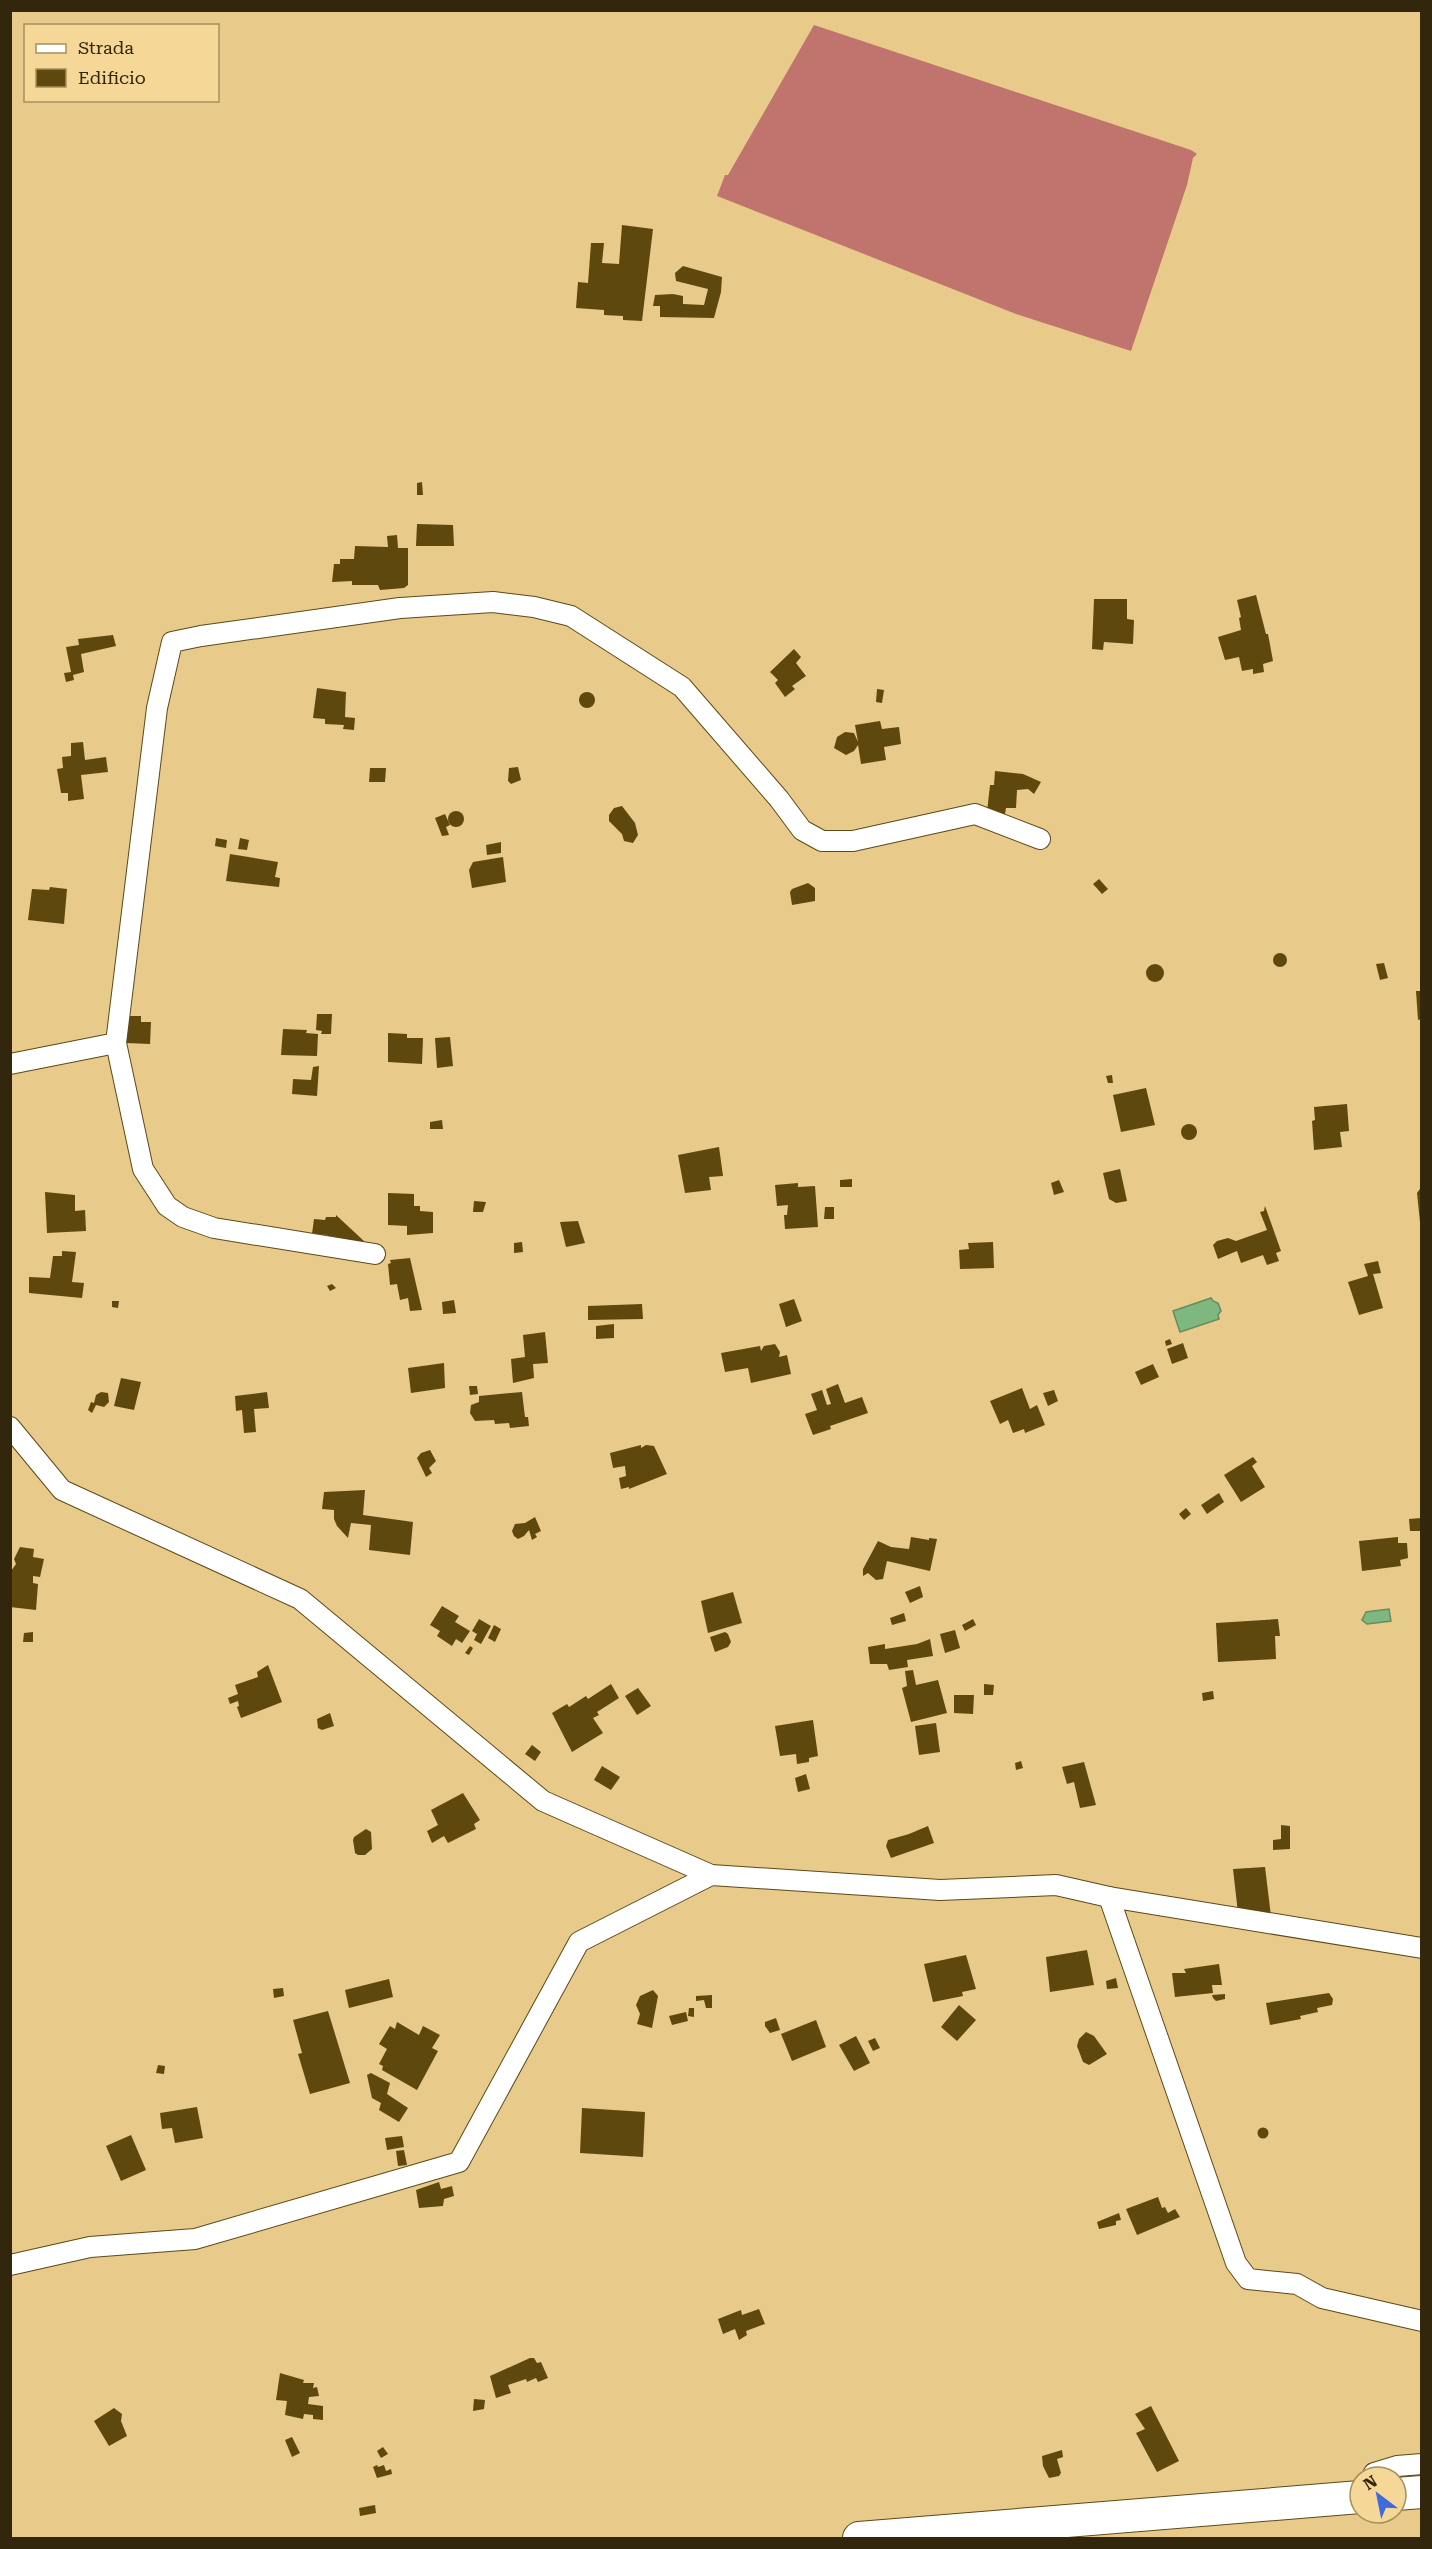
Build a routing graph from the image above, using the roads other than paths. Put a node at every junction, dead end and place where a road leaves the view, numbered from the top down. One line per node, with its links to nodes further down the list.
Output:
1 (1040, 839): 2 (street)
2 (116, 1043): 3 (street); 4 (street)
3 (10, 1064)
4 (375, 1254)
5 (10, 1426): 6 (street)
6 (711, 1875): 7 (street); 9 (street)
7 (1109, 1897): 8 (street); 10 (street)
8 (1422, 1948)
9 (10, 2265)
10 (1422, 2321)
11 (1348, 2498): 12 (main road)
12 (859, 2538)

